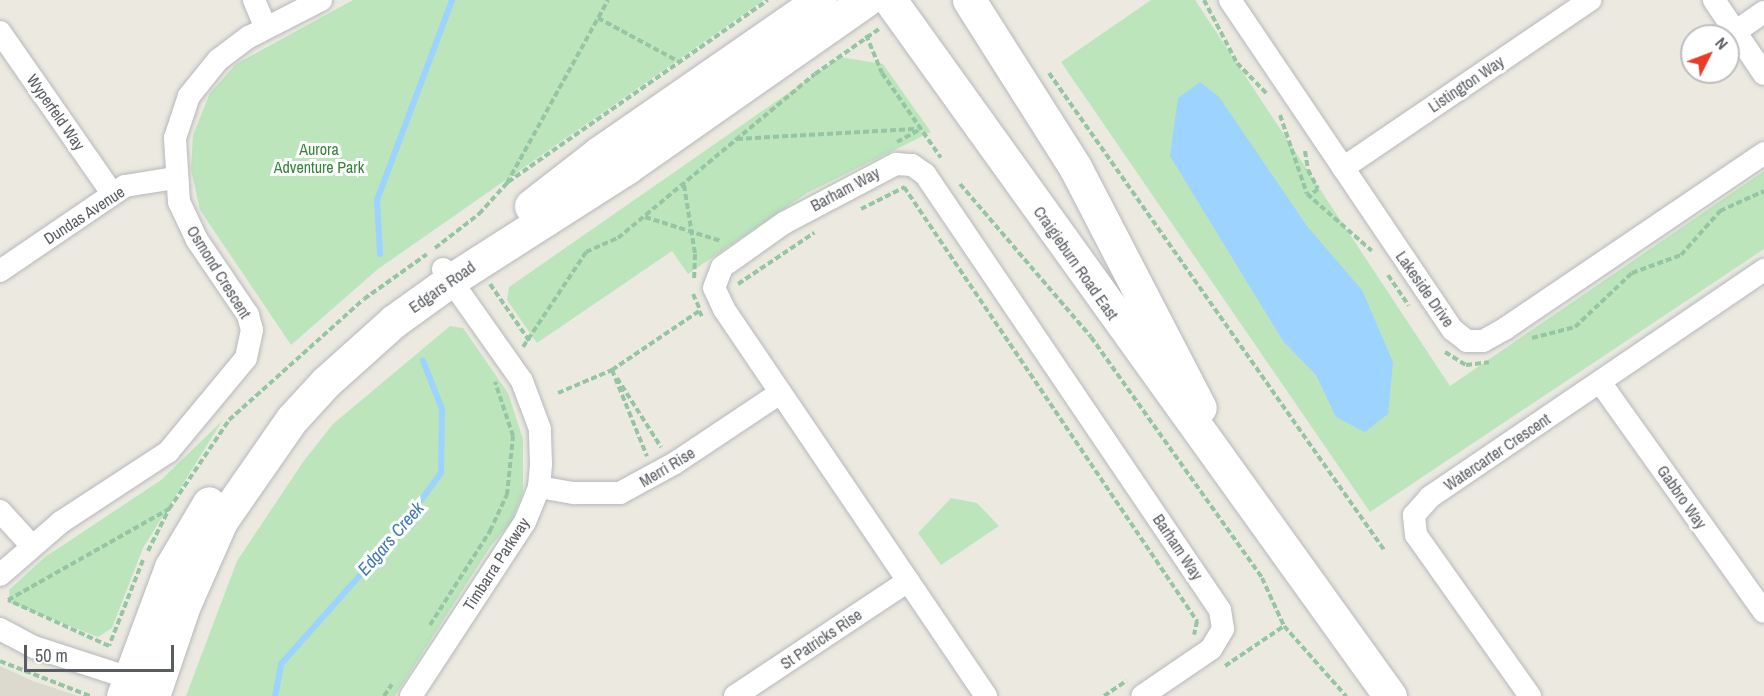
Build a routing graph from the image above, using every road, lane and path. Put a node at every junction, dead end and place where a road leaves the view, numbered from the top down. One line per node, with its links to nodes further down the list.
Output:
1 (254, 0): 16 (street)
2 (321, 0): 16 (street, Osmond Crescent)
3 (608, 0): 14 (path)
4 (768, 0): 20 (path)
5 (820, 0): 45 (main road, Edgars Road)
6 (969, 0): 66 (main road, Craigieburn Road East)
7 (1204, 0): 23 (path)
8 (1230, 0): 30 (street, Lakeside Drive)
9 (1590, 0): 30 (street, Listington Way)
10 (1714, 0): 15 (street)
11 (896, 8): 13 (path); 66 (main road, Craigieburn Road East)
12 (1764, 12): 17 (street)
13 (861, 16): 25 (path); 26 (path); 45 (main road, Edgars Road)
14 (598, 18): 20 (path); 34 (path)
15 (1730, 24)
16 (266, 28): 32 (street, Osmond Crescent)
17 (1740, 29)
18 (0, 32): 38 (street, Wyperfeld Way)
19 (1740, 39): 22 (street)
20 (678, 62): 34 (path)
21 (1047, 70): 68 (path)
22 (1764, 74)
23 (1272, 102)
24 (1277, 109): 44 (path)
25 (920, 129): 26 (path); 27 (path); 29 (path)
26 (736, 139): 35 (path)
27 (893, 144)
28 (1764, 153): 30 (street, Lakeside Drive)
29 (943, 161)
30 (1342, 168)
31 (925, 174): 36 (path); 49 (street, Barham Way); 77 (street, Barham Way)
32 (175, 178): 38 (street, Dundas Avenue); 67 (street, Osmond Crescent)
33 (956, 178): 85 (path)
34 (507, 183): 45 (path)
35 (684, 184): 40 (path); 42 (path)
36 (904, 187): 39 (path); 74 (path)
37 (1764, 191): 53 (path)
38 (112, 193): 48 (street, Dundas Avenue)
39 (857, 211)
40 (645, 217): 42 (path); 52 (path)
41 (818, 230): 49 (path)
42 (692, 233): 43 (path); 50 (path)
43 (729, 238)
44 (1376, 255)
45 (458, 260): 52 (path); 55 (street, Timbarra Parkway); 64 (path); 78 (main road, Edgars Road)
46 (1385, 270): 51 (path)
47 (1764, 270): 58 (street, Watercarter Crescent)
48 (0, 271)
49 (717, 298): 50 (path); 60 (street)
50 (699, 311): 57 (path)
51 (1415, 311)
52 (530, 342): 55 (path)
53 (1520, 344)
54 (1440, 346): 56 (path)
55 (506, 358): 63 (street, Timbarra Parkway); 72 (path)
56 (1499, 358)
57 (612, 370): 59 (path); 61 (path); 62 (path)
58 (1600, 382): 71 (street, Gabbro Way); 87 (street, Watercarter Crescent)
59 (558, 393)
60 (780, 393): 63 (street, Merri Rise); 70 (street)
61 (662, 447)
62 (647, 456)
63 (539, 487): 81 (street, Timbarra Parkway)
64 (169, 509): 64 (path)
65 (0, 512): 67 (street)
66 (1267, 523): 86 (main road, Craigieburn Road East)
67 (31, 545): 69 (street, Osmond Crescent)
68 (1385, 551)
69 (0, 575)
70 (908, 581): 82 (street, St Patricks Rise); 83 (street)
71 (1764, 612)
72 (428, 628)
73 (0, 629): 78 (street)
74 (1183, 642)
75 (0, 661): 79 (path)
76 (397, 677): 80 (path)
77 (1138, 686): 84 (path)
78 (140, 689)
79 (90, 696)
80 (384, 696)
81 (411, 696)
82 (735, 696)
83 (986, 696)
84 (1104, 696)
85 (1346, 696)
86 (1390, 696)
87 (1530, 696)

